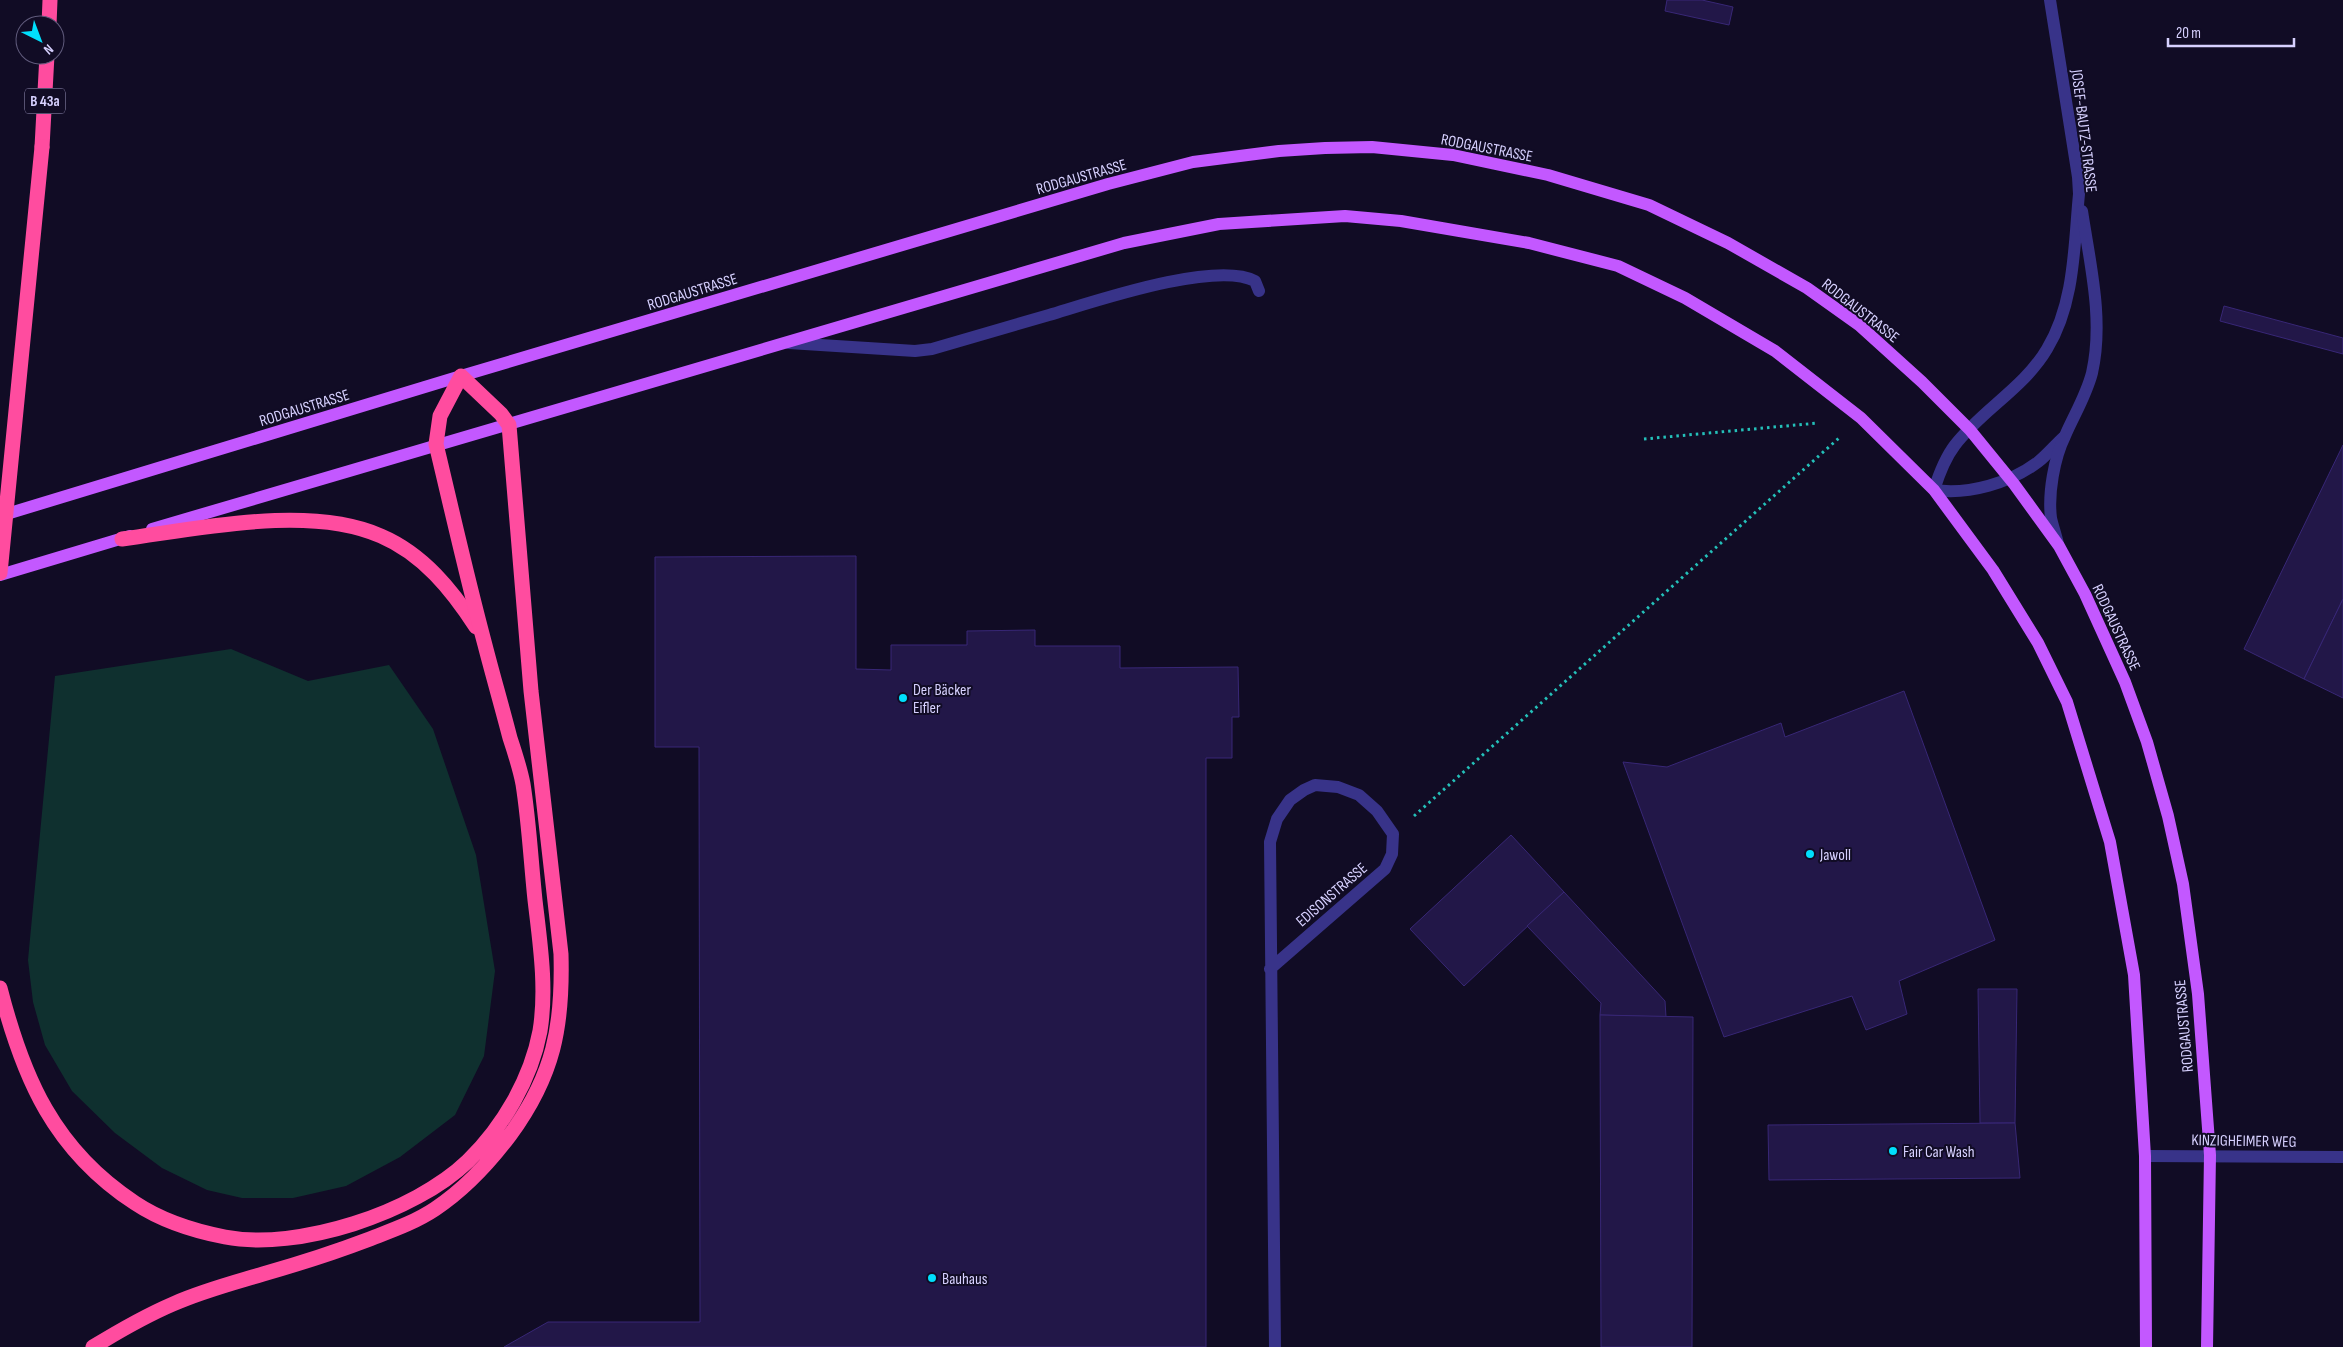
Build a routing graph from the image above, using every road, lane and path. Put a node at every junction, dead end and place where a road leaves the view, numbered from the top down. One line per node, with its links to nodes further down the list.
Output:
1 (50, 0): 3 (highway)
2 (2050, 0): 5 (street, JOSEF-BAUTZ-STRASSE)
3 (49, 15)
4 (46, 65): 20 (highway, B 43a, bridge)
5 (2079, 194): 11 (street, JOSEF-BAUTZ-STRASSE); 12 (street)
6 (1259, 291): 7 (street)
7 (786, 342): 9 (main road); 10 (main road)
8 (461, 376): 10 (highway); 11 (main road, RODGAUSTRASSE); 14 (highway); 17 (main road, RODGAUSTRASSE)
9 (1861, 418): 13 (path); 16 (main road); 22 (path)
10 (509, 425): 14 (main road); 28 (highway)
11 (1970, 430): 15 (main road, RODGAUSTRASSE); 16 (street, JOSEF-BAUTZ-STRASSE)
12 (2064, 438): 15 (street); 19 (street)
13 (1644, 439)
14 (436, 444): 18 (main road); 21 (highway)
15 (2011, 479): 16 (street); 19 (main road, RODGAUSTRASSE)
16 (1934, 490): 25 (main road)
17 (0, 516)
18 (122, 538): 20 (main road); 21 (highway)
19 (2059, 546): 26 (main road, RODGAUSTRASSE)
20 (0, 574)
21 (483, 639): 24 (highway)
22 (1393, 834): 23 (street, EDISONSTRASSE); 23 (street, EDISONSTRASSE)
23 (1270, 968): 29 (street, EDISONSTRASSE)
24 (0, 988)
25 (2145, 1156): 26 (street, KINZIGHEIMER WEG); 30 (main road)
26 (2210, 1156): 27 (street, KINZIGHEIMER WEG); 31 (main road, RODGAUSTRASSE)
27 (2343, 1157)
28 (93, 1347)
29 (1275, 1347)
30 (2146, 1347)
31 (2207, 1347)

